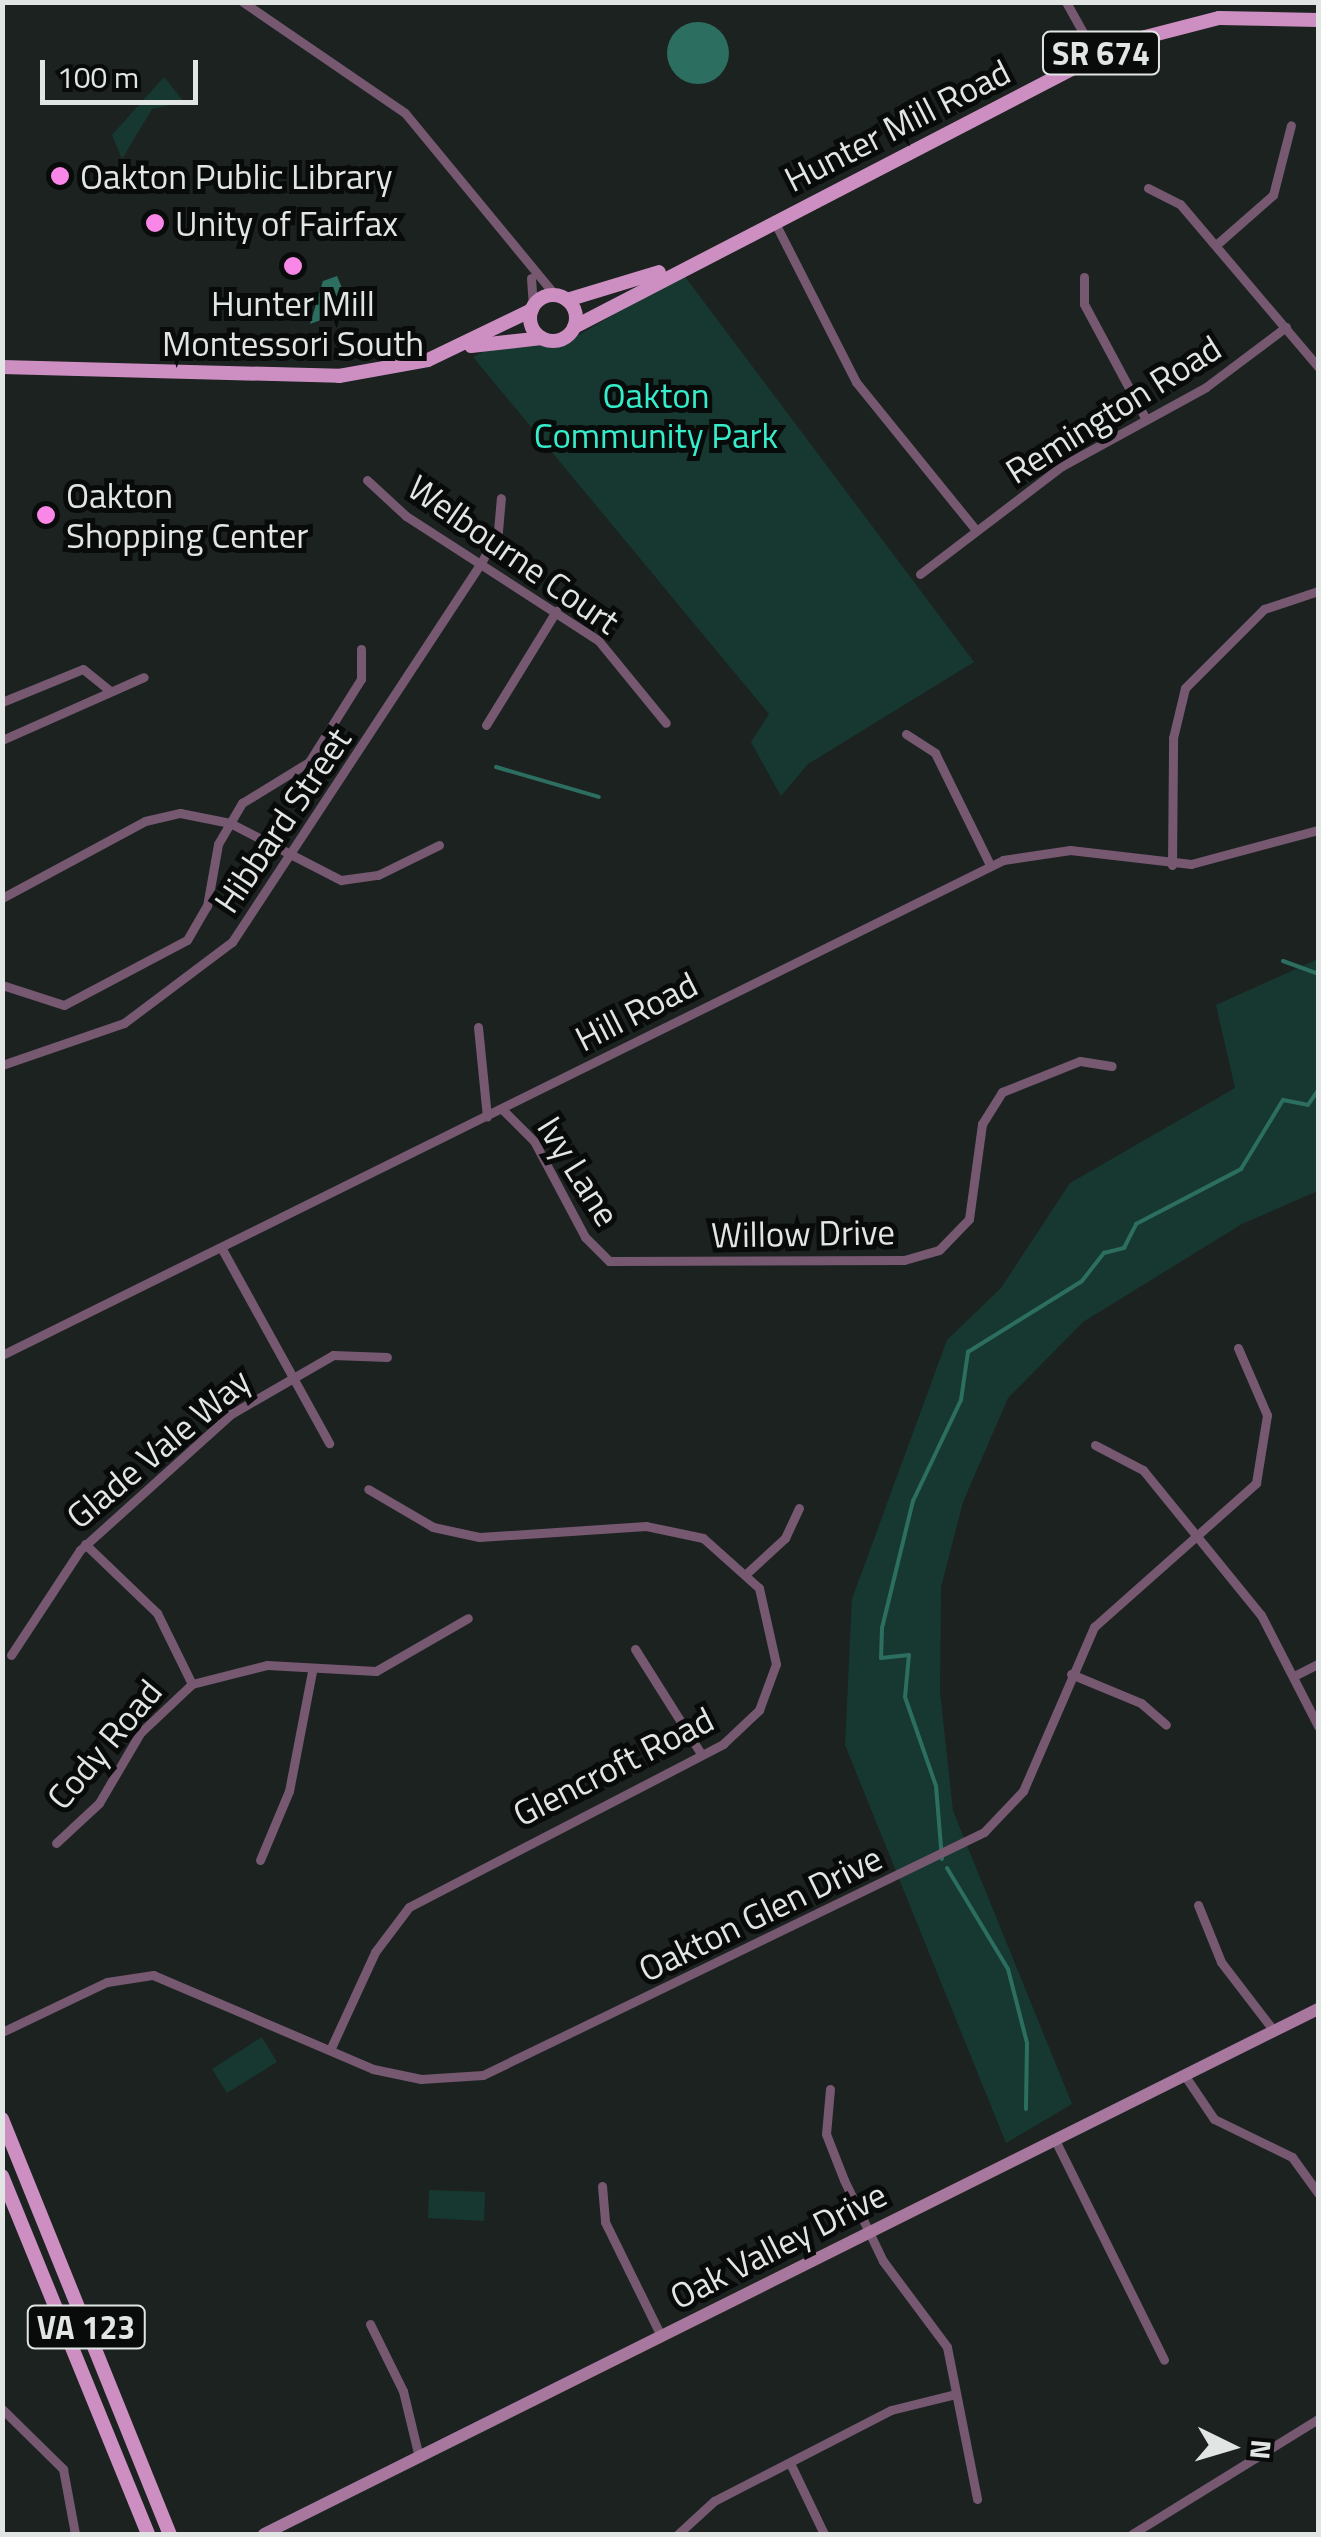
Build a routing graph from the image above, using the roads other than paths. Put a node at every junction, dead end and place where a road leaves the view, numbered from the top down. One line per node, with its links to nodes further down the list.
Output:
1 (243, 2): 10 (street)
2 (1066, 2): 4 (street)
3 (1318, 20): 4 (main road, Hunter Mill Road / SR 674)
4 (1096, 56): 7 (main road, Hunter Mill Road / SR 674)
5 (1291, 125): 8 (street)
6 (1148, 188): 8 (street)
7 (774, 222): 9 (main road, Hunter Mill Road / SR 674); 23 (street)
8 (1216, 244): 15 (street)
9 (679, 267): 12 (main road, Hunter Mill Road / SR 674); 14 (main road, Hunter Mill Road / SR 674)
10 (530, 276): 12 (street); 13 (street)
11 (1084, 277): 20 (street)
12 (561, 298): 13 (main road, Hunter Mill Road / SR 674); 14 (main road)
13 (533, 309): 16 (main road); 17 (main road, Hunter Mill Road / SR 674)
14 (574, 328): 16 (main road, Hunter Mill Road / SR 674)
15 (1286, 328): 19 (street); 20 (street, Remington Road)
16 (542, 338): 17 (main road, Hunter Mill Road / SR 674)
17 (465, 347): 18 (main road, Hunter Mill Road / SR 674)
18 (2, 367)
19 (1318, 367)
20 (1145, 418): 23 (street, Remington Road)
21 (367, 480): 24 (street, Welbourne Court)
22 (501, 498): 24 (street, Hibbard Street)
23 (976, 530): 25 (street, Remington Road)
24 (480, 565): 27 (street, Welbourne Court); 39 (street, Hibbard Street)
25 (920, 574)
26 (1318, 591): 41 (street)
27 (556, 611): 32 (street, Welbourne Court); 33 (street)
28 (362, 649): 36 (street)
29 (144, 678): 30 (street)
30 (109, 690): 31 (street); 35 (street)
31 (2, 702)
32 (666, 722)
33 (486, 725)
34 (906, 734): 40 (street)
35 (2, 740)
36 (230, 823): 39 (street); 42 (street); 43 (street)
37 (1318, 830): 41 (street, Hill Road)
38 (439, 845): 39 (street)
39 (293, 858): 45 (street, Hibbard Street)
40 (990, 865): 41 (street, Hill Road); 47 (street, Hill Road)
41 (1172, 865)
42 (2, 898)
43 (2, 985)
44 (478, 1027): 48 (street, Ivy Lane)
45 (2, 1066)
46 (1112, 1066): 50 (street, Willow Drive)
47 (502, 1109): 48 (street, Hill Road); 50 (street, Ivy Lane)
48 (487, 1116): 49 (street, Hill Road)
49 (222, 1248): 52 (street, Hill Road); 54 (street)
50 (609, 1260)
51 (1238, 1348): 59 (street, Oakton Glen Drive)
52 (2, 1355)
53 (387, 1357): 54 (street, Glade Vale Way)
54 (290, 1376): 55 (street); 60 (street, Glade Vale Way)
55 (329, 1443)
56 (1095, 1445): 59 (street)
57 (368, 1489): 61 (street, Glencroft Road)
58 (799, 1508): 61 (street)
59 (1200, 1539): 67 (street, Oakton Glen Drive); 68 (street)
60 (85, 1544): 64 (street, Glade Vale Way); 69 (street)
61 (748, 1573): 72 (street, Glencroft Road)
62 (468, 1618): 66 (street, Cody Road)
63 (635, 1649): 72 (street)
64 (11, 1655)
65 (1318, 1664): 68 (street)
66 (312, 1672): 69 (street, Cody Road); 74 (street)
67 (1071, 1674): 70 (street); 79 (street, Oakton Glen Drive)
68 (1294, 1676): 71 (street)
69 (192, 1684): 73 (street, Cody Road)
70 (1166, 1725)
71 (1318, 1726)
72 (702, 1754): 79 (street, Glencroft Road)
73 (56, 1843)
74 (260, 1860)
75 (1198, 1905): 77 (street)
76 (1318, 2009): 77 (street, Oak Valley Drive)
77 (1274, 2031): 80 (street, Oak Valley Drive)
78 (2, 2032): 79 (street, Oakton Glen Drive)
79 (330, 2050)
80 (1185, 2076): 83 (street, Oak Valley Drive); 86 (street)
81 (830, 2088): 87 (street)
82 (2, 2119): 99 (main road, VA 123)
83 (1056, 2142): 87 (street, Oak Valley Drive); 90 (street)
84 (2, 2176): 98 (main road, VA 123)
85 (602, 2186): 89 (street)
86 (1318, 2193)
87 (872, 2236): 89 (street, Oak Valley Drive); 91 (street)
88 (370, 2324): 94 (street)
89 (661, 2336): 94 (street, Oak Valley Drive)
90 (1164, 2360)
91 (955, 2394): 95 (street); 96 (street)
92 (2, 2409): 97 (street)
93 (1318, 2419): 103 (street)
94 (419, 2457): 100 (street, Oak Valley Drive)
95 (790, 2464): 101 (street); 102 (street)
96 (977, 2499)
97 (75, 2534)
98 (148, 2534)
99 (170, 2534)
100 (264, 2534)
101 (678, 2534)
102 (824, 2534)
103 (1132, 2534)

